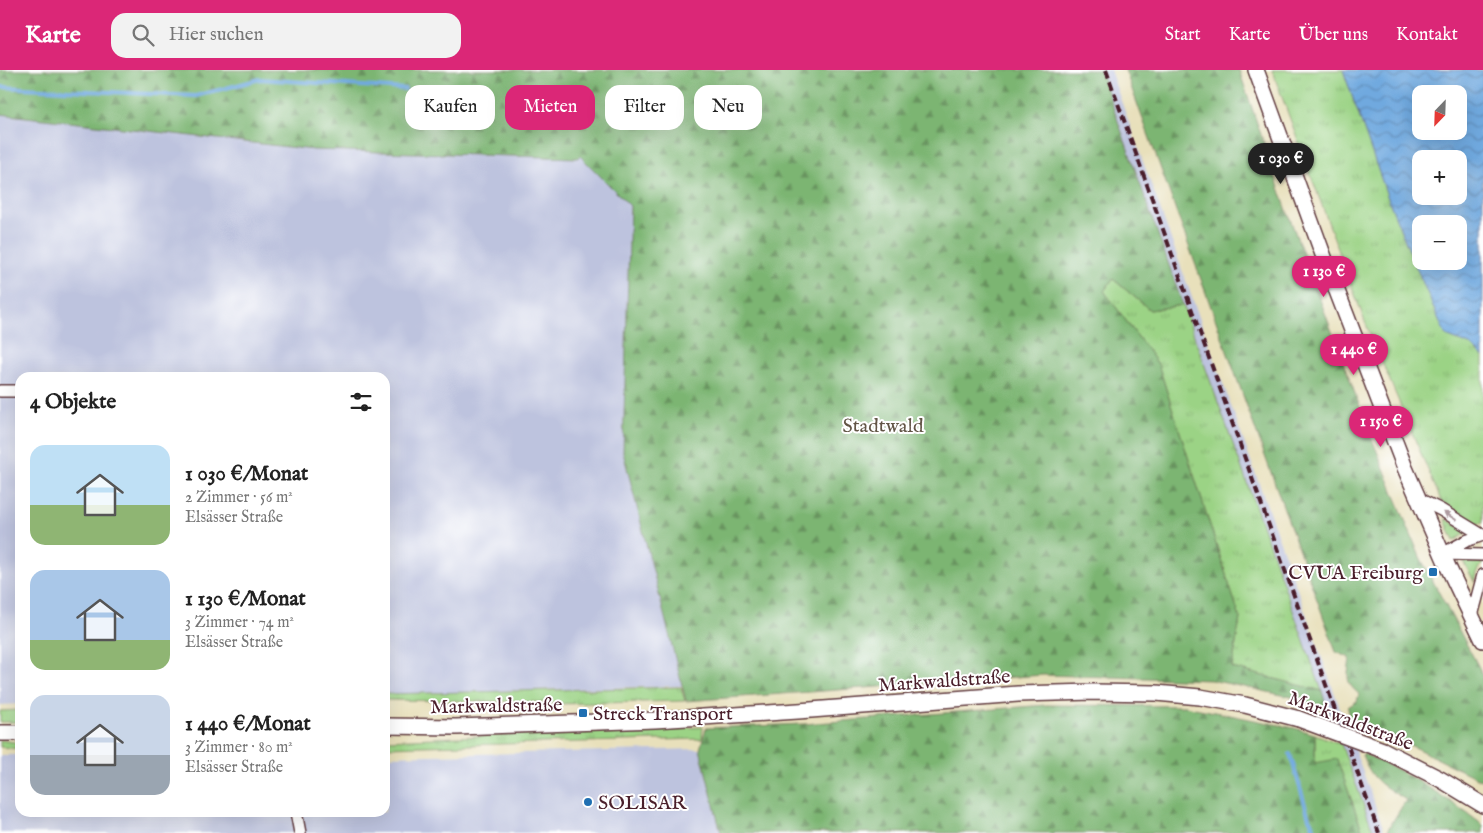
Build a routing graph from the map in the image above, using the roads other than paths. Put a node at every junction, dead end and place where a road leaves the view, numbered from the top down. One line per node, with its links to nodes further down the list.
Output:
1 (1256, 70): 4 (main road)
2 (15, 391): 3 (street)
3 (0, 392)
4 (1418, 498): 5 (street, one-way to 4); 6 (main road)
5 (1482, 535): 6 (street)
6 (1442, 554): 7 (street); 9 (main road)
7 (1483, 555)
8 (1483, 575): 9 (street)
9 (1472, 616): 10 (main road)
10 (1483, 640)
11 (390, 726): 14 (main road, Markwaldstraße, bridge)
12 (0, 733): 13 (main road)
13 (15, 733)
14 (1483, 805)
15 (297, 817): 16 (street)
16 (303, 817)

